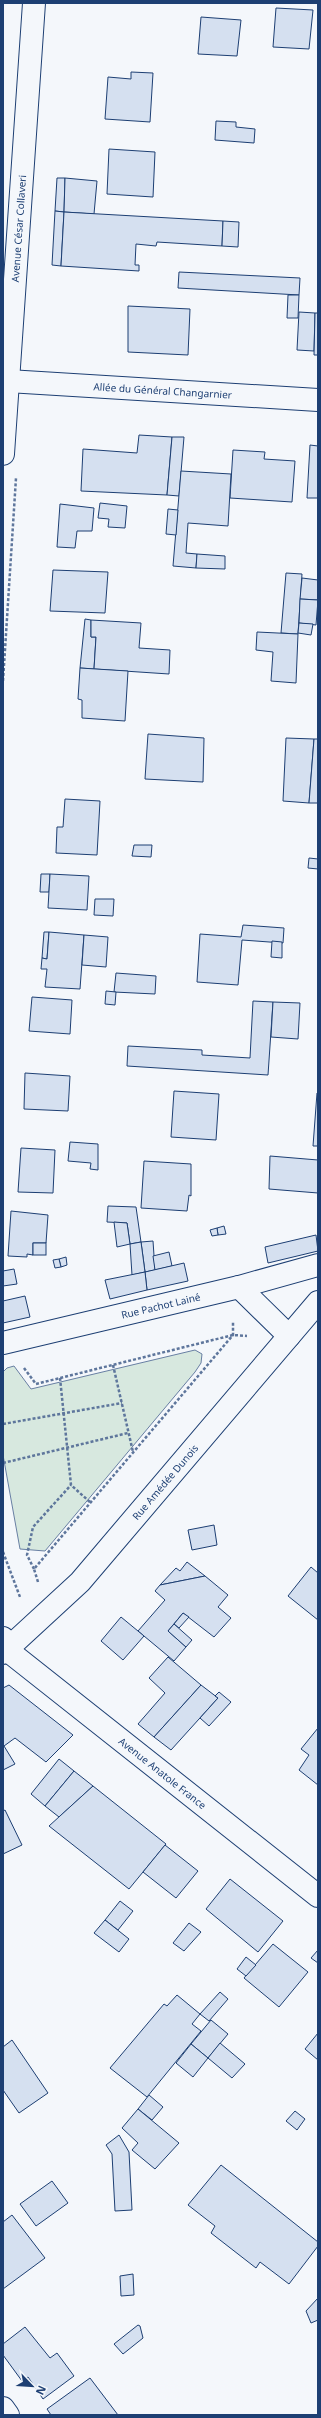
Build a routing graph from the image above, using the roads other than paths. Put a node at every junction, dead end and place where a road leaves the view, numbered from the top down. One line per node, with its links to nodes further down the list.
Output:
1 (34, 3): 2 (street, Avenue César Collaveri)
2 (8, 382): 3 (street, Allée du Général Changarnier); 4 (street, Avenue César Collaveri)
3 (318, 400)
4 (3, 454)
5 (318, 1265): 6 (street, Rue Pachot Lainé)
6 (234, 1288): 8 (street); 9 (street, Rue Pachot Lainé)
7 (318, 1302): 8 (street, Rue Amédée Dunois)
8 (288, 1336): 10 (street, Rue Amédée Dunois)
9 (5, 1342)
10 (4, 1647): 11 (street, Avenue Anatole France)
11 (318, 1896)
12 (3, 2408): 13 (street)
13 (8, 2415)

